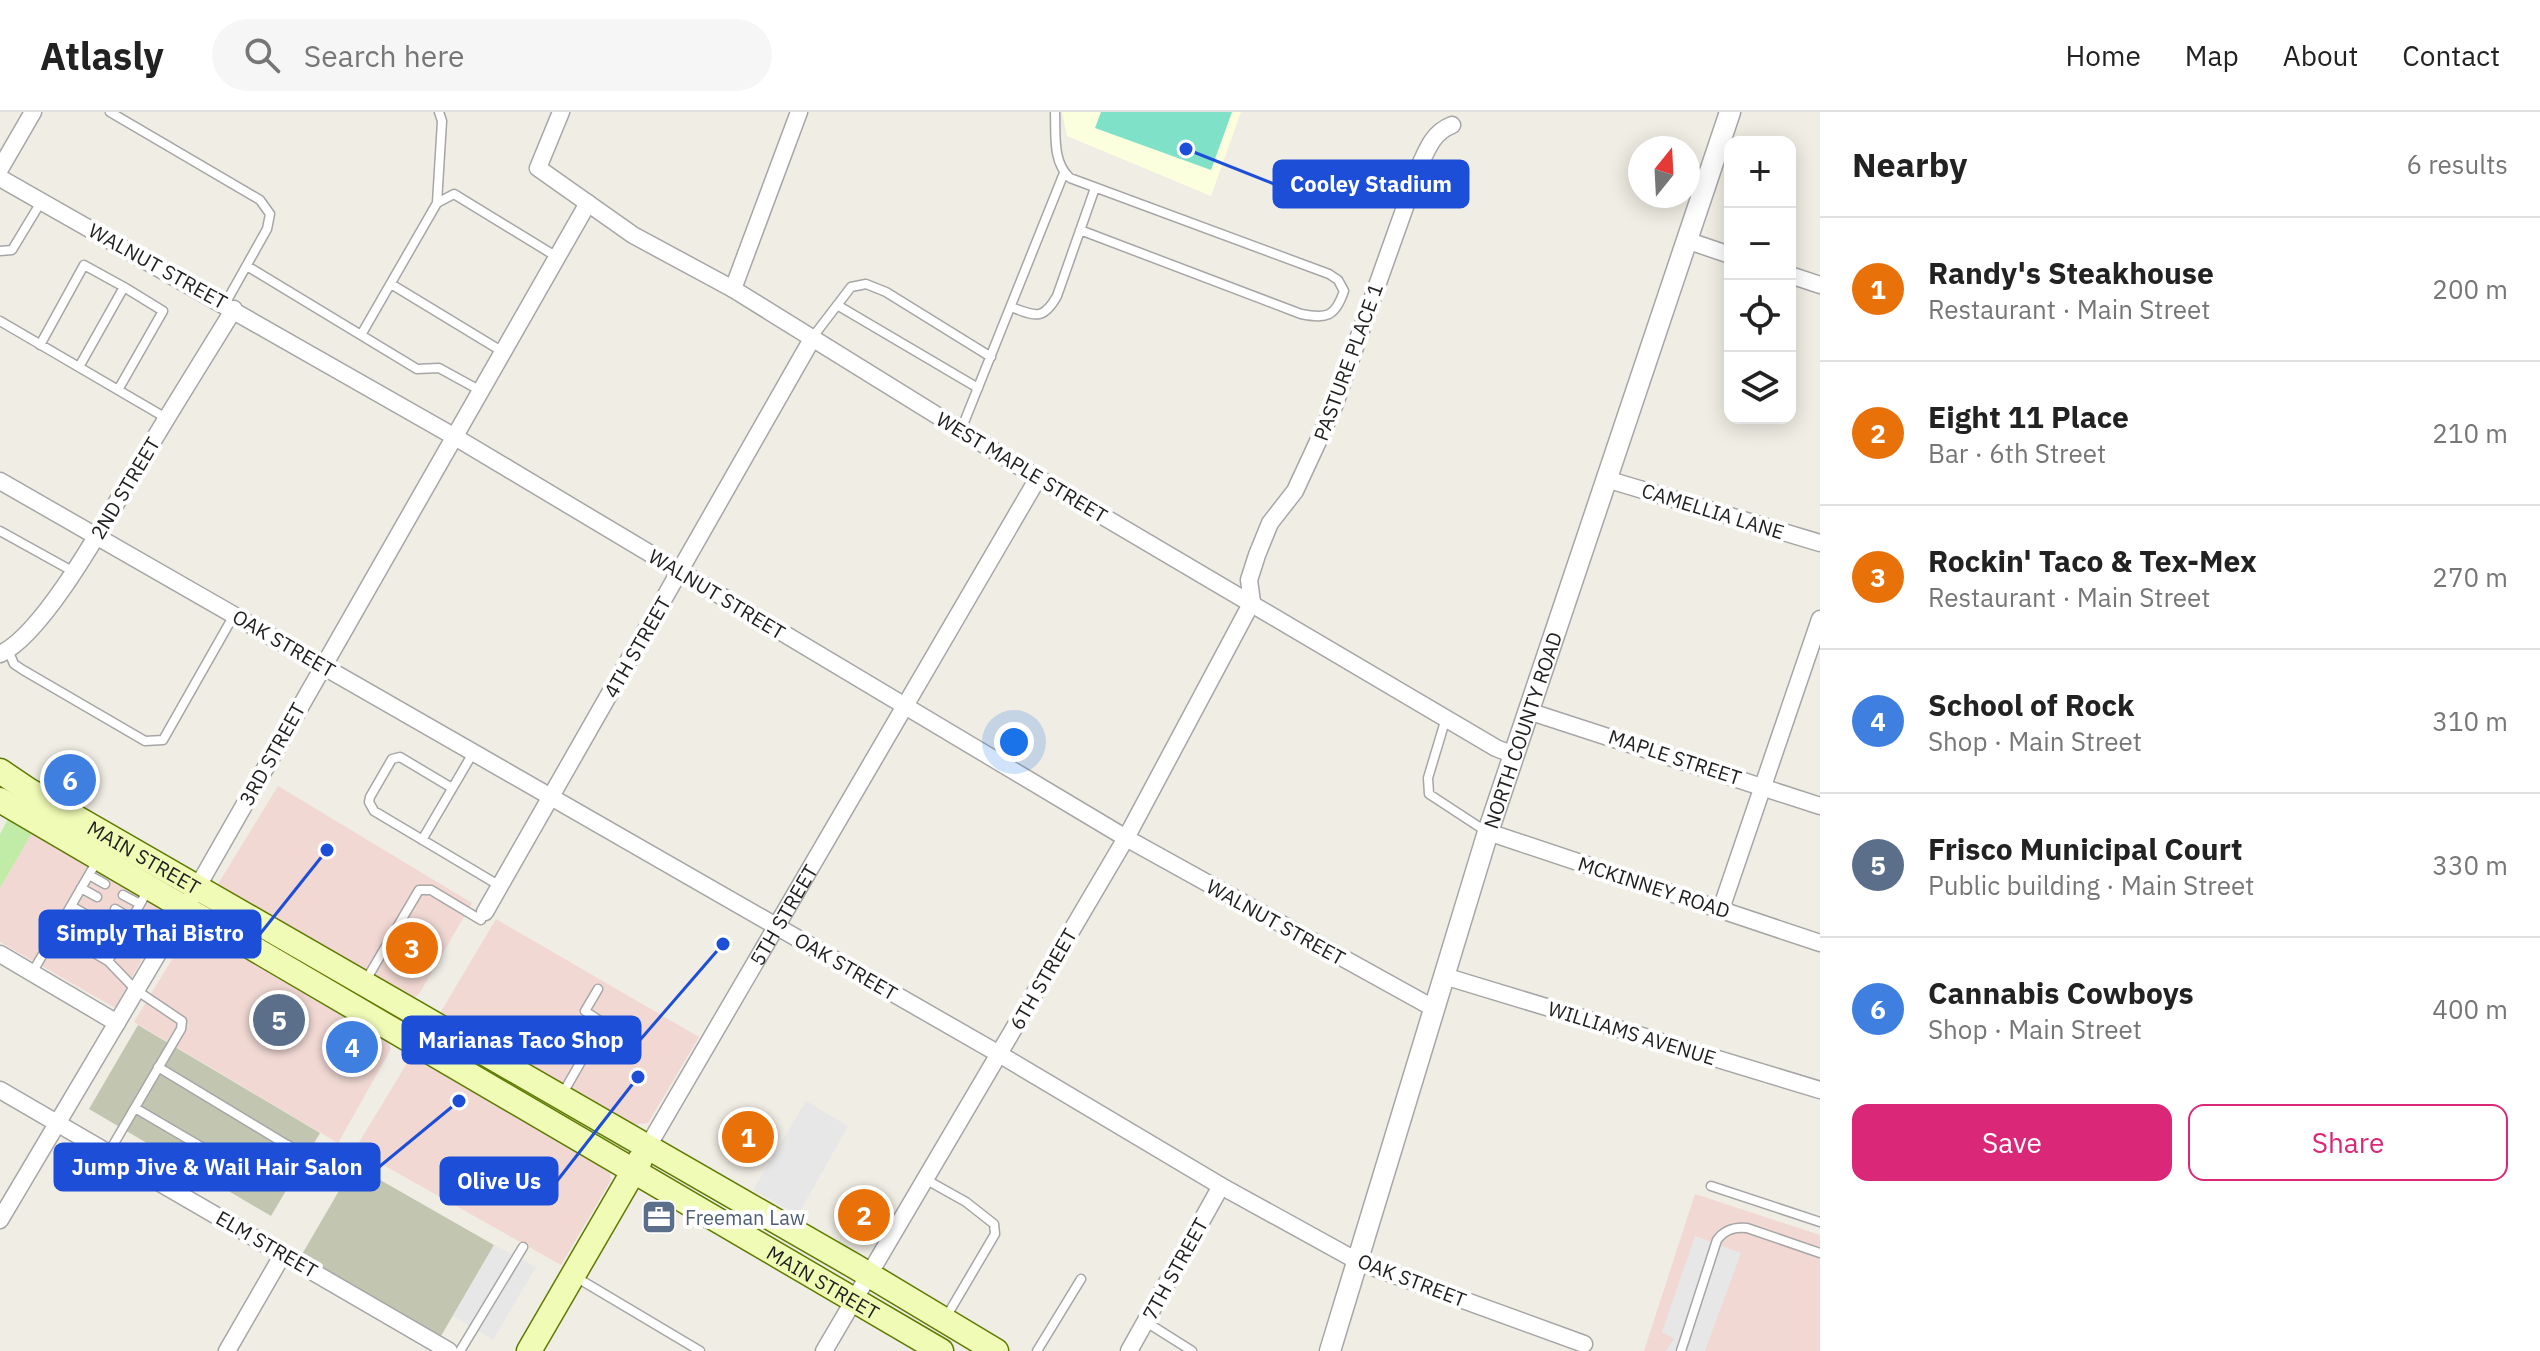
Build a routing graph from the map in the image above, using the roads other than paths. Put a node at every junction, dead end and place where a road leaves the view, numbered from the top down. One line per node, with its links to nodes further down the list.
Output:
1 (33, 112): 9 (street)
2 (110, 112): 21 (lane)
3 (439, 112): 14 (lane)
4 (561, 112): 15 (street, WEST MAPLE STREET)
5 (799, 112): 26 (street)
6 (1055, 112): 10 (lane)
7 (1730, 112): 17 (street, NORTH COUNTY ROAD)
8 (1452, 125): 51 (street, PASTURE PLACE 1)
9 (0, 169)
10 (1064, 173): 12 (lane); 29 (lane)
11 (0, 178): 13 (street, WALNUT STREET)
12 (1095, 188): 16 (lane); 16 (lane)
13 (42, 201): 18 (lane); 28 (street, WALNUT STREET)
14 (437, 203): 20 (lane); 23 (lane)
15 (588, 203): 20 (street, 3RD STREET); 26 (street, WEST MAPLE STREET)
16 (1080, 230): 29 (lane)
17 (1686, 240): 19 (street); 44 (street, NORTH COUNTY ROAD)
18 (0, 251)
19 (1724, 253)
20 (557, 257): 34 (street, 3RD STREET)
21 (247, 266): 28 (lane); 31 (lane)
22 (1796, 277): 24 (street)
23 (391, 284): 31 (lane); 34 (lane)
24 (1820, 285)
25 (124, 287): 33 (lane); 36 (lane); 38 (lane)
26 (733, 289): 32 (street, WEST MAPLE STREET)
27 (837, 305): 32 (lane); 35 (lane); 37 (lane)
28 (230, 306): 40 (street, 2ND STREET); 42 (street, WALNUT STREET)
29 (1011, 307): 35 (lane)
30 (0, 321): 33 (lane)
31 (361, 335): 39 (lane)
32 (812, 339): 41 (street, WEST MAPLE STREET); 50 (street, 4TH STREET)
33 (40, 345): 36 (lane)
34 (503, 352): 39 (street, 3RD STREET)
35 (991, 357): 37 (lane)
36 (79, 367): 38 (lane)
37 (978, 388): 41 (lane)
38 (118, 390): 40 (lane)
39 (481, 391): 42 (street, 3RD STREET)
40 (166, 418): 47 (street, 2ND STREET)
41 (961, 430): 43 (street, WEST MAPLE STREET)
42 (455, 437): 50 (street, WALNUT STREET); 55 (street, 3RD STREET)
43 (1038, 478): 51 (street, WEST MAPLE STREET); 56 (street, 5TH STREET)
44 (1606, 479): 48 (street, CAMELLIA LANE); 57 (street, NORTH COUNTY ROAD)
45 (0, 481): 47 (street, OAK STREET)
46 (0, 531): 49 (lane)
47 (95, 537): 49 (street, 2ND STREET); 52 (street, OAK STREET)
48 (1820, 543)
49 (74, 572): 54 (street, 2ND STREET)
50 (680, 572): 56 (street, WALNUT STREET); 64 (street, 4TH STREET)
51 (1252, 602): 58 (street, WEST MAPLE STREET); 68 (street, 6TH STREET)
52 (234, 615): 54 (lane); 55 (street, OAK STREET)
53 (1820, 619): 62 (street)
54 (4, 652)
55 (322, 665): 59 (street, OAK STREET); 76 (street, 3RD STREET)
56 (906, 705): 68 (street, WALNUT STREET); 86 (street, 5TH STREET)
57 (1528, 711): 60 (street, NORTH COUNTY ROAD); 62 (street, MAPLE STREET)
58 (1446, 718): 60 (street, WEST MAPLE STREET); 67 (lane)
59 (473, 752): 63 (lane); 64 (street, OAK STREET)
60 (1514, 755): 67 (street, NORTH COUNTY ROAD)
61 (0, 771): 76 (main road, MAIN STREET)
62 (1762, 785): 66 (street, MAPLE STREET); 80 (street)
63 (452, 788): 69 (lane); 69 (lane)
64 (551, 797): 72 (street, 4TH STREET); 86 (street, OAK STREET)
65 (0, 800): 70 (main road, MAIN STREET)
66 (1820, 806)
67 (1488, 832): 80 (street, MCKINNEY ROAD); 97 (street, NORTH COUNTY ROAD)
68 (1126, 838): 101 (street, WALNUT STREET); 103 (street, 6TH STREET)
69 (422, 840): 72 (lane)
70 (94, 866): 71 (lane); 73 (lane); 75 (main road, MAIN STREET)
71 (105, 884)
72 (500, 886): 83 (street, 4TH STREET)
73 (81, 888): 77 (lane); 78 (lane)
74 (123, 895): 75 (lane)
75 (145, 895): 76 (main road, MAIN STREET); 84 (lane)
76 (192, 896): 91 (street, 3RD STREET); 98 (main road, MAIN STREET); 114 (main road, MAIN STREET)
77 (97, 897)
78 (71, 906): 81 (lane); 82 (lane)
79 (115, 909): 84 (lane)
80 (1721, 909): 92 (street, MCKINNEY ROAD)
81 (87, 915)
82 (65, 916): 85 (lane); 88 (lane)
83 (483, 916): 98 (lane)
84 (132, 918): 90 (lane); 91 (lane)
85 (81, 925)
86 (777, 926): 103 (street, OAK STREET); 111 (street, 5TH STREET)
87 (105, 927): 90 (lane)
88 (56, 931): 95 (lane); 96 (lane)
89 (100, 936): 93 (lane)
90 (122, 936): 93 (lane)
91 (166, 939): 100 (street, 3RD STREET)
92 (1820, 943)
93 (116, 945): 95 (lane)
94 (0, 954): 96 (street)
95 (108, 961): 100 (lane)
96 (32, 973): 102 (street)
97 (1444, 976): 101 (street, NORTH COUNTY ROAD); 106 (street, WILLIAMS AVENUE)
98 (365, 983): 107 (main road, MAIN STREET)
99 (598, 989): 107 (lane)
100 (136, 990): 102 (street, 3RD STREET); 104 (lane)
101 (1435, 1009): 123 (street, NORTH COUNTY ROAD)
102 (117, 1023): 109 (street, 3RD STREET)
103 (999, 1054): 115 (street, 6TH STREET); 116 (street, OAK STREET)
104 (158, 1067): 108 (lane); 110 (lane)
105 (0, 1090): 109 (street, ELM STREET)
106 (1820, 1090)
107 (561, 1097): 111 (main road, MAIN STREET)
108 (135, 1108): 110 (lane); 112 (lane)
109 (58, 1122): 112 (street, ELM STREET); 118 (street, 3RD STREET)
110 (288, 1145): 113 (lane)
111 (647, 1148): 114 (main road, 5TH STREET); 124 (main road, MAIN STREET)
112 (109, 1152): 122 (street, ELM STREET)
113 (330, 1171)
114 (633, 1172): 125 (main road, 5TH STREET); 127 (main road, MAIN STREET)
115 (925, 1179): 124 (street, 6TH STREET); 128 (lane)
116 (1221, 1186): 123 (street, OAK STREET); 129 (street, 7TH STREET)
117 (1711, 1186): 119 (lane)
118 (0, 1220)
119 (1820, 1222)
120 (523, 1247): 133 (lane)
121 (1820, 1253): 143 (lane)
122 (283, 1254): 131 (street); 132 (street, ELM STREET)
123 (1359, 1262): 130 (street, OAK STREET); 142 (street, NORTH COUNTY ROAD)
124 (869, 1274): 127 (street, 6TH STREET); 128 (main road, MAIN STREET)
125 (573, 1275): 134 (main road, 5TH STREET); 135 (lane)
126 (1081, 1279): 139 (lane)
127 (854, 1299): 136 (street, 6TH STREET); 137 (main road, MAIN STREET)
128 (944, 1320): 138 (main road, MAIN STREET)
129 (1146, 1322): 140 (street, 7TH STREET); 141 (lane)
130 (1584, 1344)
131 (227, 1351)
132 (449, 1351)
133 (460, 1351)
134 (529, 1351)
135 (700, 1351)
136 (824, 1351)
137 (941, 1351)
138 (996, 1351)
139 (1037, 1351)
140 (1129, 1351)
141 (1192, 1351)
142 (1330, 1351)
143 (1681, 1351)

